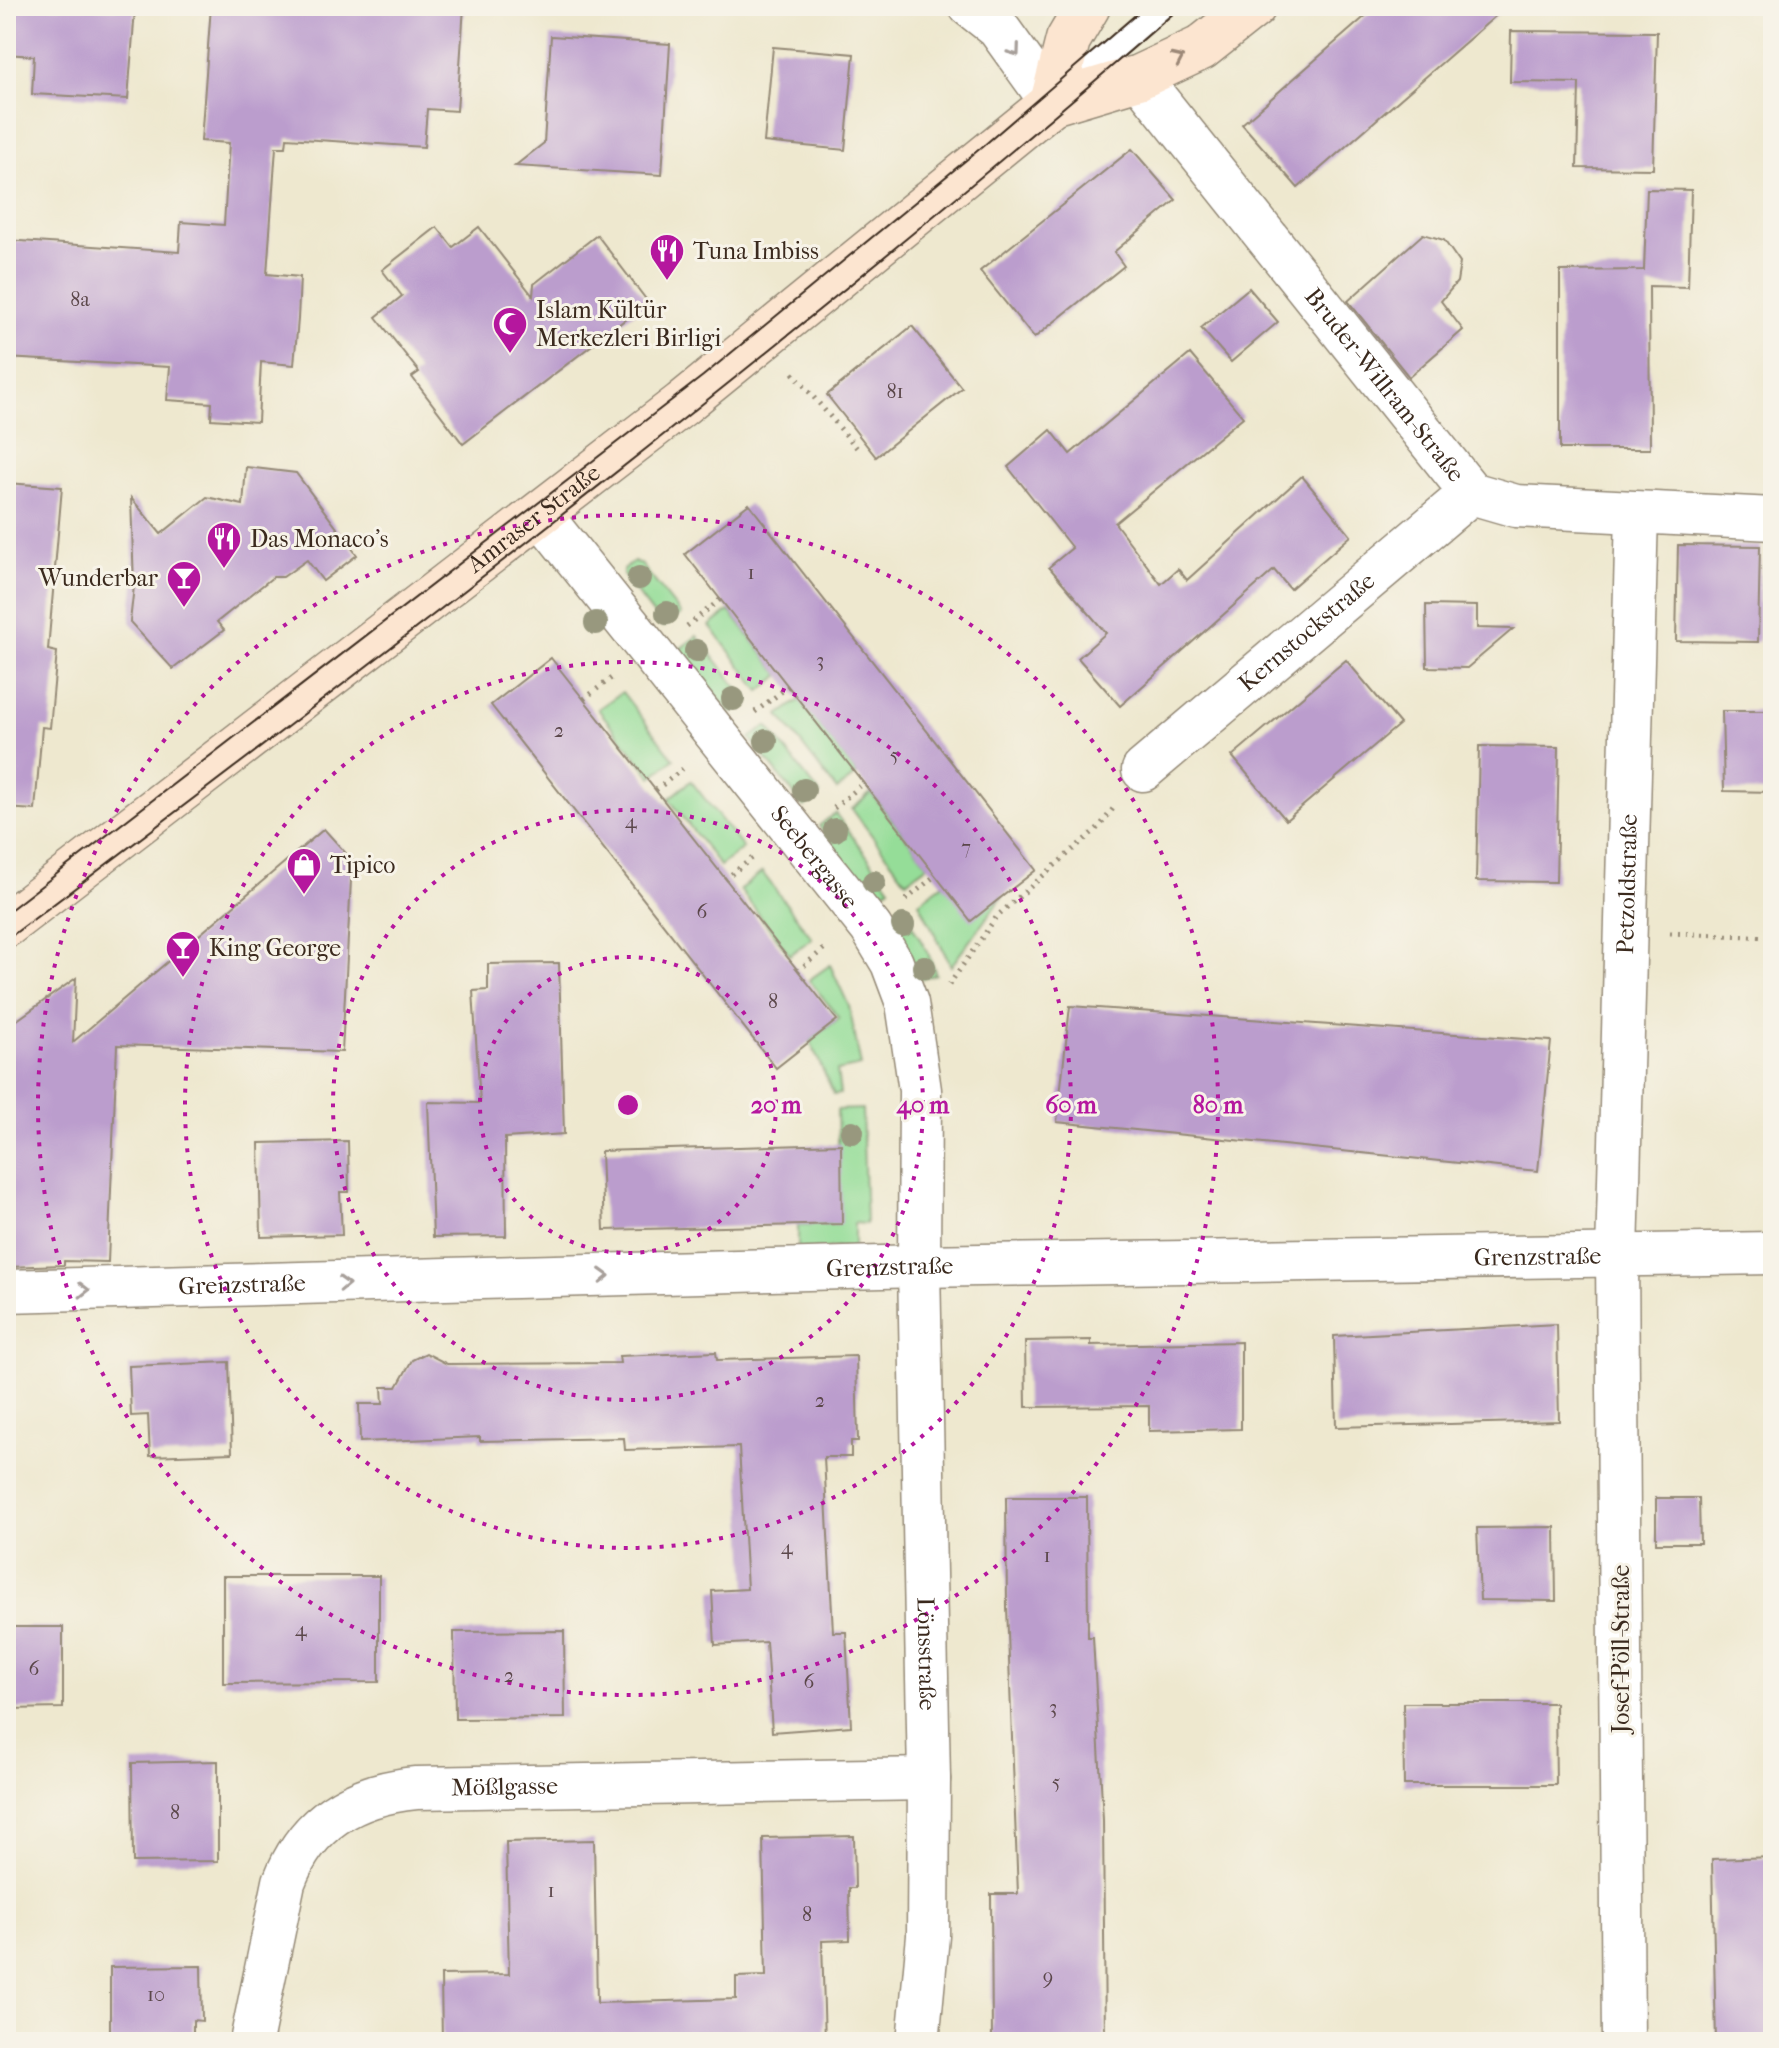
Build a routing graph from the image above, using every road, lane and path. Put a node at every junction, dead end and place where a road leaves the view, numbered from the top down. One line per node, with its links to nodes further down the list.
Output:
1 (970, 6): 6 (street, one-way to 6)
2 (1163, 6): 6 (lane)
3 (1254, 6): 5 (street, Amraser Straße, one-way to 3)
4 (1077, 17): 6 (street)
5 (1139, 77): 6 (street, Amraser Straße); 9 (street, Bruder-Willram-Straße)
6 (1052, 103): 11 (street, Amraser Straße)
7 (818, 402): 8 (path)
8 (857, 448)
9 (1471, 493): 10 (street, Bruder-Willram-Straße); 20 (street, Kernstockstraße)
10 (1637, 513): 12 (street, Bruder-Willram-Straße); 29 (street, Petzoldstraße)
11 (541, 515): 28 (street, Amraser Straße); 36 (street, Seebergasse)
12 (1773, 519)
13 (721, 599): 14 (path)
14 (701, 614)
15 (618, 673): 17 (path)
16 (789, 686): 18 (path)
17 (584, 699)
18 (769, 702)
19 (689, 764): 22 (path)
20 (1143, 770): 33 (path)
21 (864, 783): 23 (path)
22 (656, 790)
23 (844, 799)
24 (759, 853): 26 (path)
25 (936, 875): 27 (path)
26 (725, 879)
27 (914, 893)
28 (6, 925)
29 (1625, 931): 30 (path); 35 (street, Petzoldstraße)
30 (1773, 937)
31 (828, 945): 32 (path)
32 (798, 971)
33 (955, 977)
34 (1773, 1253): 35 (street, Grenzstraße)
35 (1617, 1255): 36 (street, Grenzstraße); 41 (street, Josef-Pöll-Straße)
36 (919, 1266): 37 (street, Grenzstraße, one-way to 36); 38 (street, Lönsstraße)
37 (6, 1291)
38 (929, 1779): 39 (street, Mößlgasse); 40 (street, Lönsstraße)
39 (251, 2042)
40 (918, 2042)
41 (1623, 2042)

